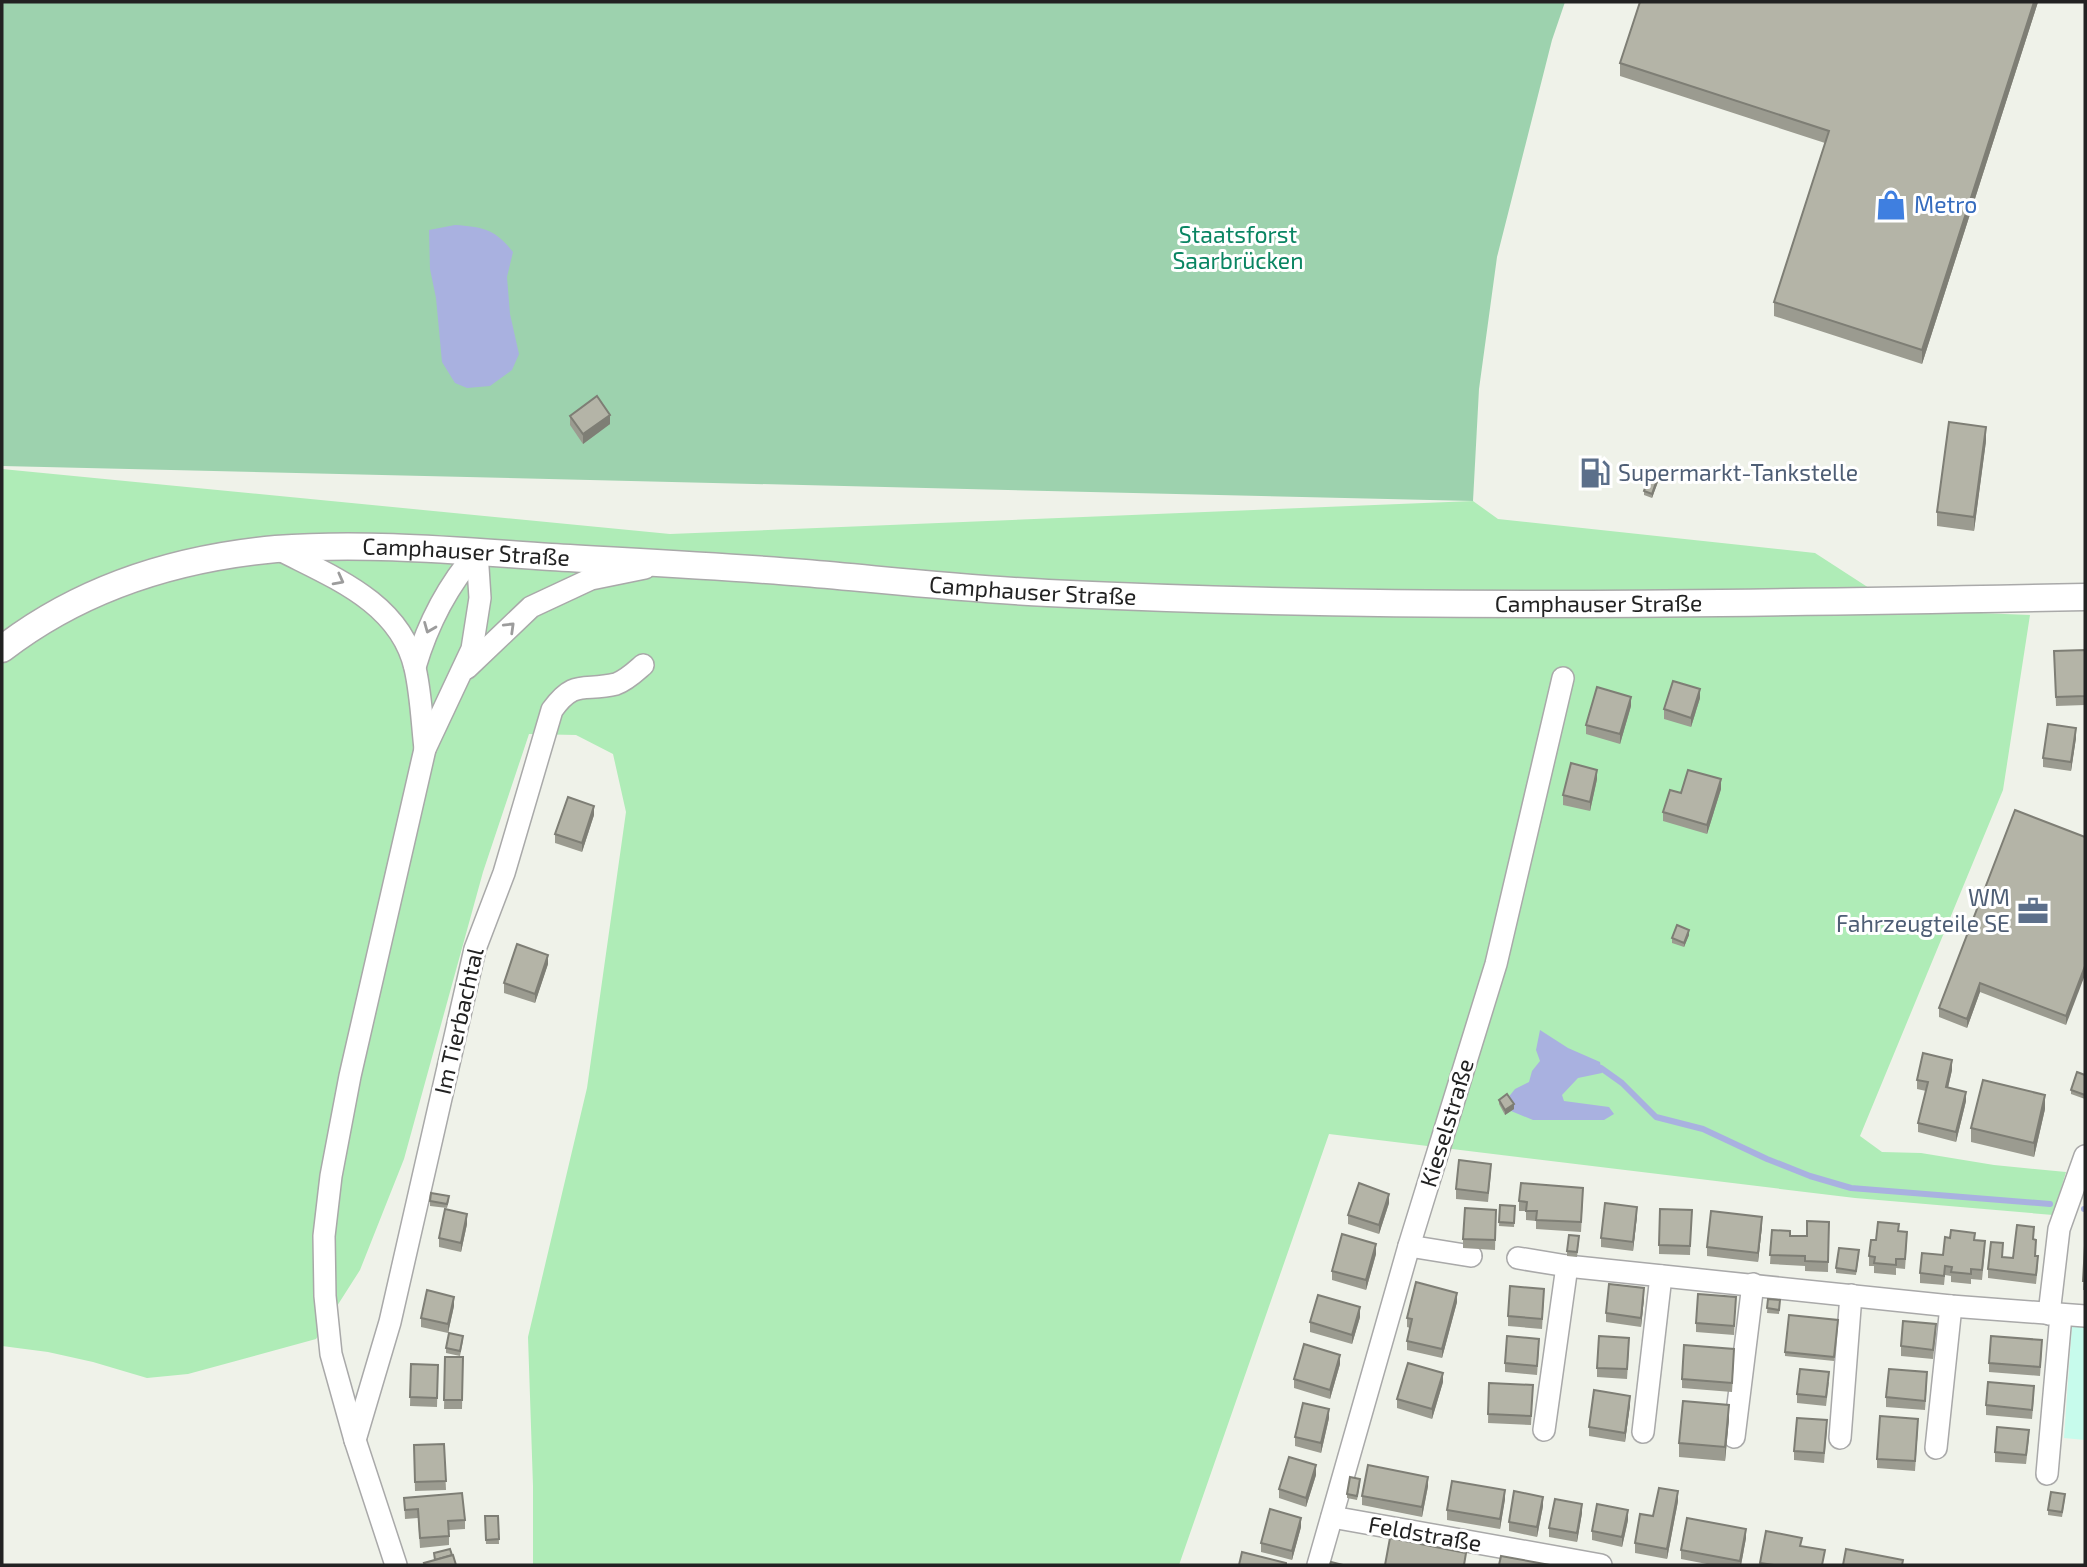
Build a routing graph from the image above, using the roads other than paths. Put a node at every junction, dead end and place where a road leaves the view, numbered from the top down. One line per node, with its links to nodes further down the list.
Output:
1 (278, 549): 2 (street, Camphauser Straße); 5 (street, Camphauser Straße); 7 (street, one-way to 7)
2 (477, 552): 3 (street, Camphauser Straße); 7 (street, one-way to 7); 8 (street)
3 (662, 564): 4 (street, Camphauser Straße); 8 (street, one-way to 3)
4 (2085, 597)
5 (2, 649)
6 (643, 665): 26 (street, Im Tierbachtal)
7 (415, 667): 10 (street)
8 (461, 675): 10 (street)
9 (1563, 677): 12 (street, Kieselstraße)
10 (425, 749): 26 (street)
11 (2085, 1156): 20 (street)
12 (1409, 1246): 13 (street); 29 (street, Kieselstraße)
13 (1471, 1256)
14 (1518, 1258): 15 (street)
15 (1567, 1266): 16 (street); 22 (street)
16 (1661, 1276): 17 (street); 23 (street)
17 (1753, 1284): 18 (street); 24 (street)
18 (1851, 1295): 19 (street); 25 (street)
19 (1951, 1306): 20 (street); 27 (street)
20 (2055, 1315): 21 (street); 28 (street)
21 (2085, 1317)
22 (1544, 1430)
23 (1643, 1432)
24 (1734, 1437)
25 (1840, 1438)
26 (355, 1440): 30 (street)
27 (1936, 1448)
28 (2047, 1474)
29 (1332, 1517): 31 (street, Kieselstraße); 32 (street, Feldstraße)
30 (396, 1565)
31 (1318, 1565)
32 (1601, 1565)

